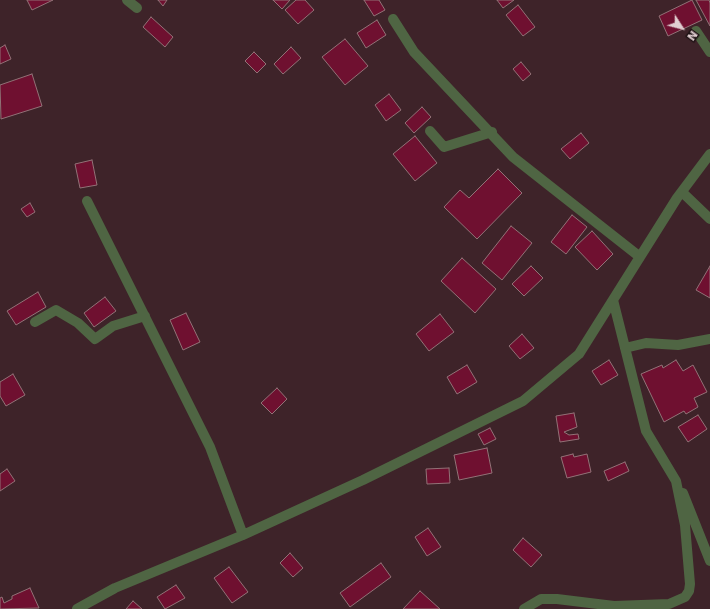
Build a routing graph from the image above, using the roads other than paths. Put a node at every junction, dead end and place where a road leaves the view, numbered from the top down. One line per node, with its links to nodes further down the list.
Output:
1 (127, 0): 2 (street)
2 (136, 8)
3 (393, 18): 7 (street)
4 (696, 31): 5 (street)
5 (710, 52)
6 (430, 131): 7 (street)
7 (492, 132): 12 (street)
8 (710, 154): 9 (street)
9 (682, 192): 11 (street); 12 (street)
10 (87, 201): 14 (street)
11 (710, 219)
12 (640, 257): 13 (street)
13 (613, 300): 17 (street); 19 (street)
14 (145, 316): 15 (street); 19 (street)
15 (35, 322)
16 (710, 339): 17 (street)
17 (625, 348): 18 (street)
18 (646, 431): 20 (street); 22 (street)
19 (243, 535): 21 (street)
20 (710, 561)
21 (77, 609)
22 (524, 609)

